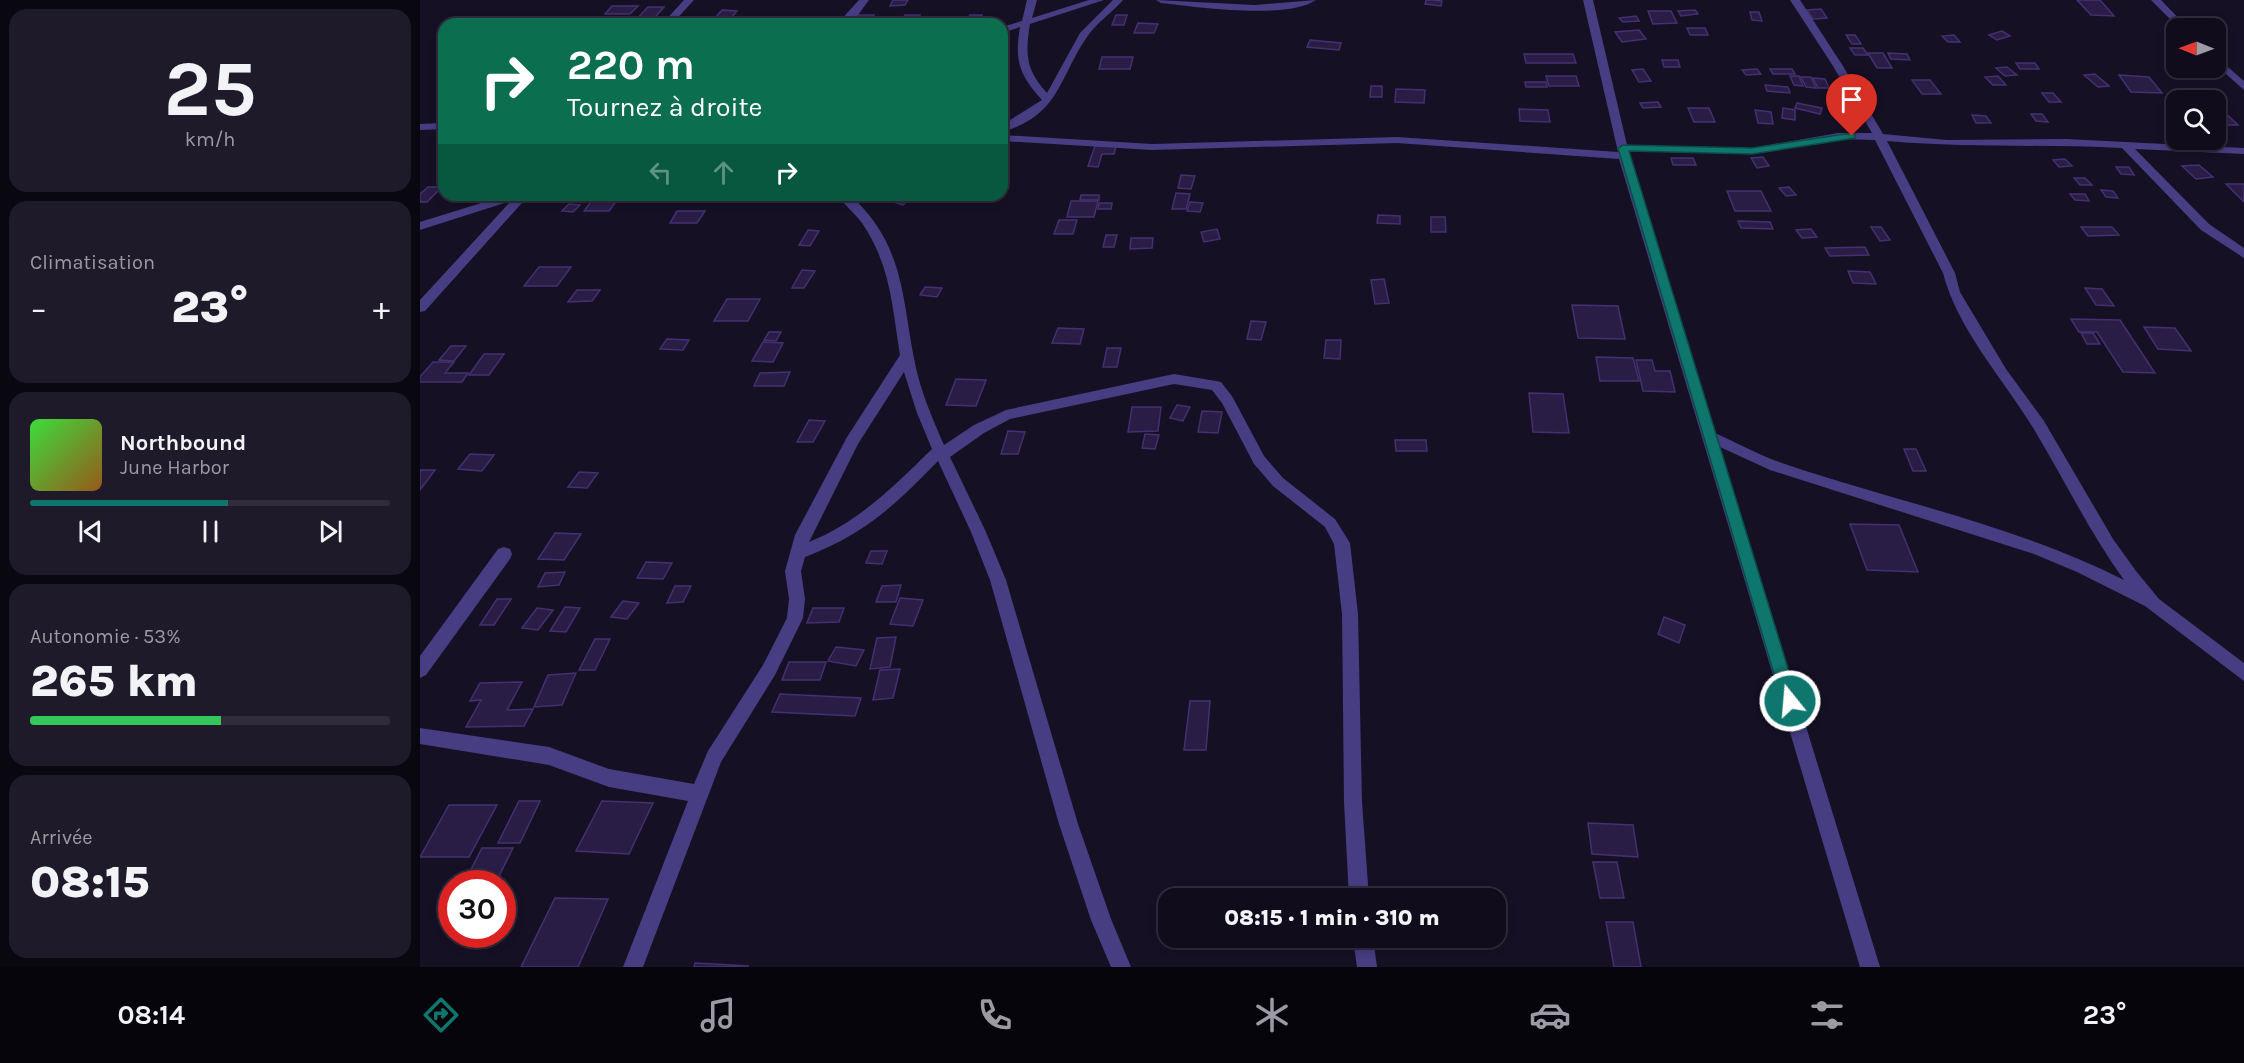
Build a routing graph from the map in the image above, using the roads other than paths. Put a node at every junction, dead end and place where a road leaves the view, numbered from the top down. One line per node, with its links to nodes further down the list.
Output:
1 (689, 0): 11 (street)
2 (864, 0): 12 (street)
3 (1032, 0): 14 (street)
4 (1099, 0): 14 (street)
5 (1118, 0): 18 (street)
6 (1161, 0): 7 (street)
7 (1311, 0)
8 (1795, 0): 23 (street)
9 (2156, 0): 13 (street)
10 (1586, 1): 26 (street)
11 (672, 18)
12 (849, 18)
13 (2174, 18)
14 (1026, 21): 15 (street); 18 (street)
15 (1008, 28)
16 (2226, 70): 17 (street)
17 (2244, 87)
18 (1048, 101): 19 (street)
19 (1008, 125)
20 (438, 126): 21 (street)
21 (420, 127)
22 (1008, 138): 26 (street)
23 (1882, 138): 24 (street); 26 (street); 38 (street)
24 (2124, 144): 25 (street); 31 (street)
25 (2244, 151)
26 (1624, 152): 34 (street)
27 (501, 201): 30 (street)
28 (516, 201): 32 (street)
29 (850, 201): 33 (street)
30 (420, 226)
31 (2244, 254)
32 (420, 308)
33 (906, 357): 35 (street); 36 (street)
34 (1709, 436): 38 (street); 48 (street)
35 (942, 452): 36 (street); 43 (street); 46 (street)
36 (797, 553): 42 (street)
37 (504, 554): 39 (street)
38 (2153, 604): 40 (street)
39 (420, 670)
40 (2244, 673)
41 (420, 736): 42 (street)
42 (700, 794): 45 (street)
43 (1358, 888)
44 (1364, 948): 47 (street)
45 (633, 967)
46 (1121, 967)
47 (1367, 967)
48 (1870, 967)

